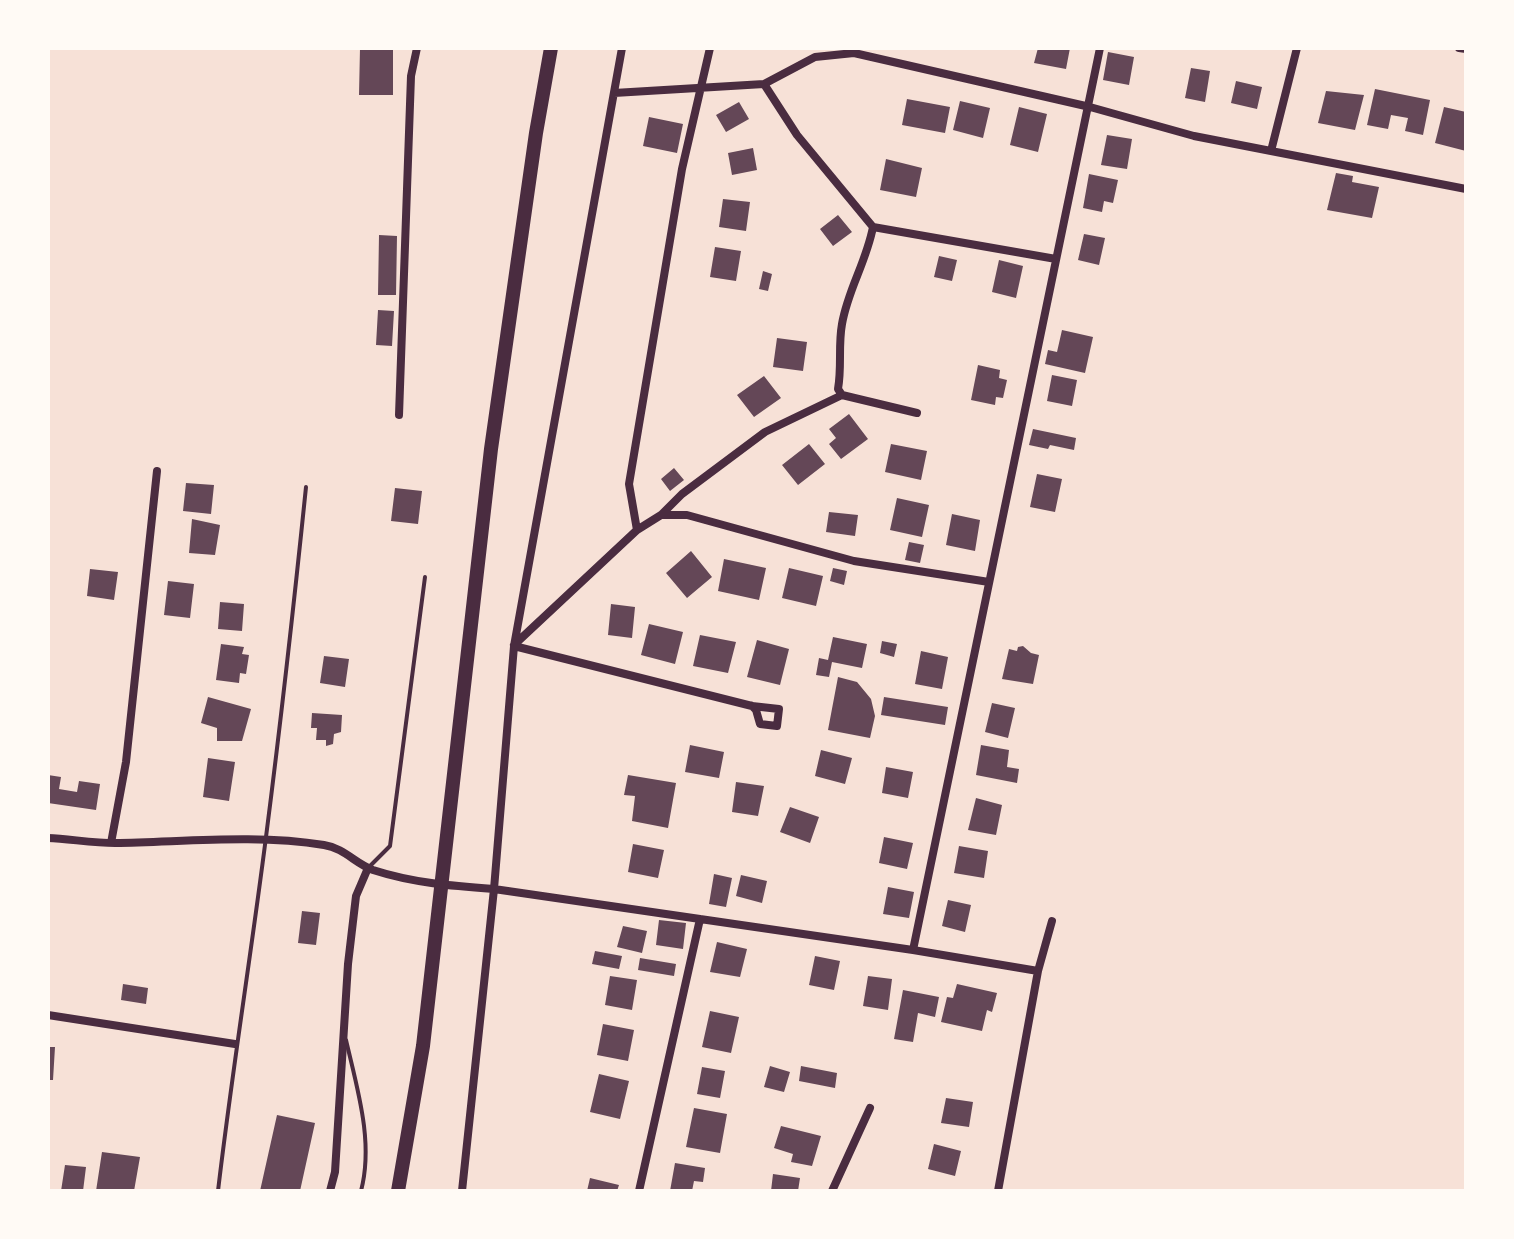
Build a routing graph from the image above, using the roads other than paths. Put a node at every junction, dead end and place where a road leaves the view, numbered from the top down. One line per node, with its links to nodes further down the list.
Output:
1 (417, 48): 19 (street)
2 (551, 48): 32 (main road)
3 (622, 48): 11 (street)
4 (710, 48): 10 (street)
5 (1100, 48): 12 (street)
6 (1297, 48): 13 (street)
7 (1459, 48): 8 (street)
8 (1466, 49)
9 (764, 84): 10 (street); 12 (street); 15 (street)
10 (702, 89): 11 (street); 23 (street)
11 (614, 93): 26 (street)
12 (1090, 107): 13 (street); 16 (street)
13 (1271, 151): 14 (street)
14 (1466, 189)
15 (873, 227): 16 (street); 17 (street)
16 (1056, 259): 25 (street)
17 (842, 395): 18 (street); 22 (street)
18 (917, 413)
19 (399, 415)
20 (157, 471): 30 (street)
21 (306, 487): 29 (lane)
22 (661, 515): 23 (street); 25 (street)
23 (637, 530): 26 (street)
24 (425, 577): 31 (lane)
25 (989, 582): 36 (street)
26 (514, 646): 27 (street); 33 (street)
27 (752, 706)
28 (48, 838): 30 (street)
29 (265, 840): 30 (street); 31 (street); 40 (lane)
30 (111, 843)
31 (368, 868): 32 (street); 39 (street)
32 (443, 886): 33 (street); 45 (main road)
33 (494, 889): 34 (street); 46 (street)
34 (700, 919): 36 (street); 47 (street)
35 (1052, 921): 37 (street)
36 (913, 950): 37 (street)
37 (1038, 971): 49 (street)
38 (48, 1015): 40 (street)
39 (343, 1026): 43 (street); 44 (lane)
40 (235, 1044): 42 (lane)
41 (870, 1108): 48 (street)
42 (218, 1191)
43 (330, 1191)
44 (361, 1191)
45 (398, 1191)
46 (462, 1191)
47 (639, 1191)
48 (832, 1191)
49 (998, 1191)

